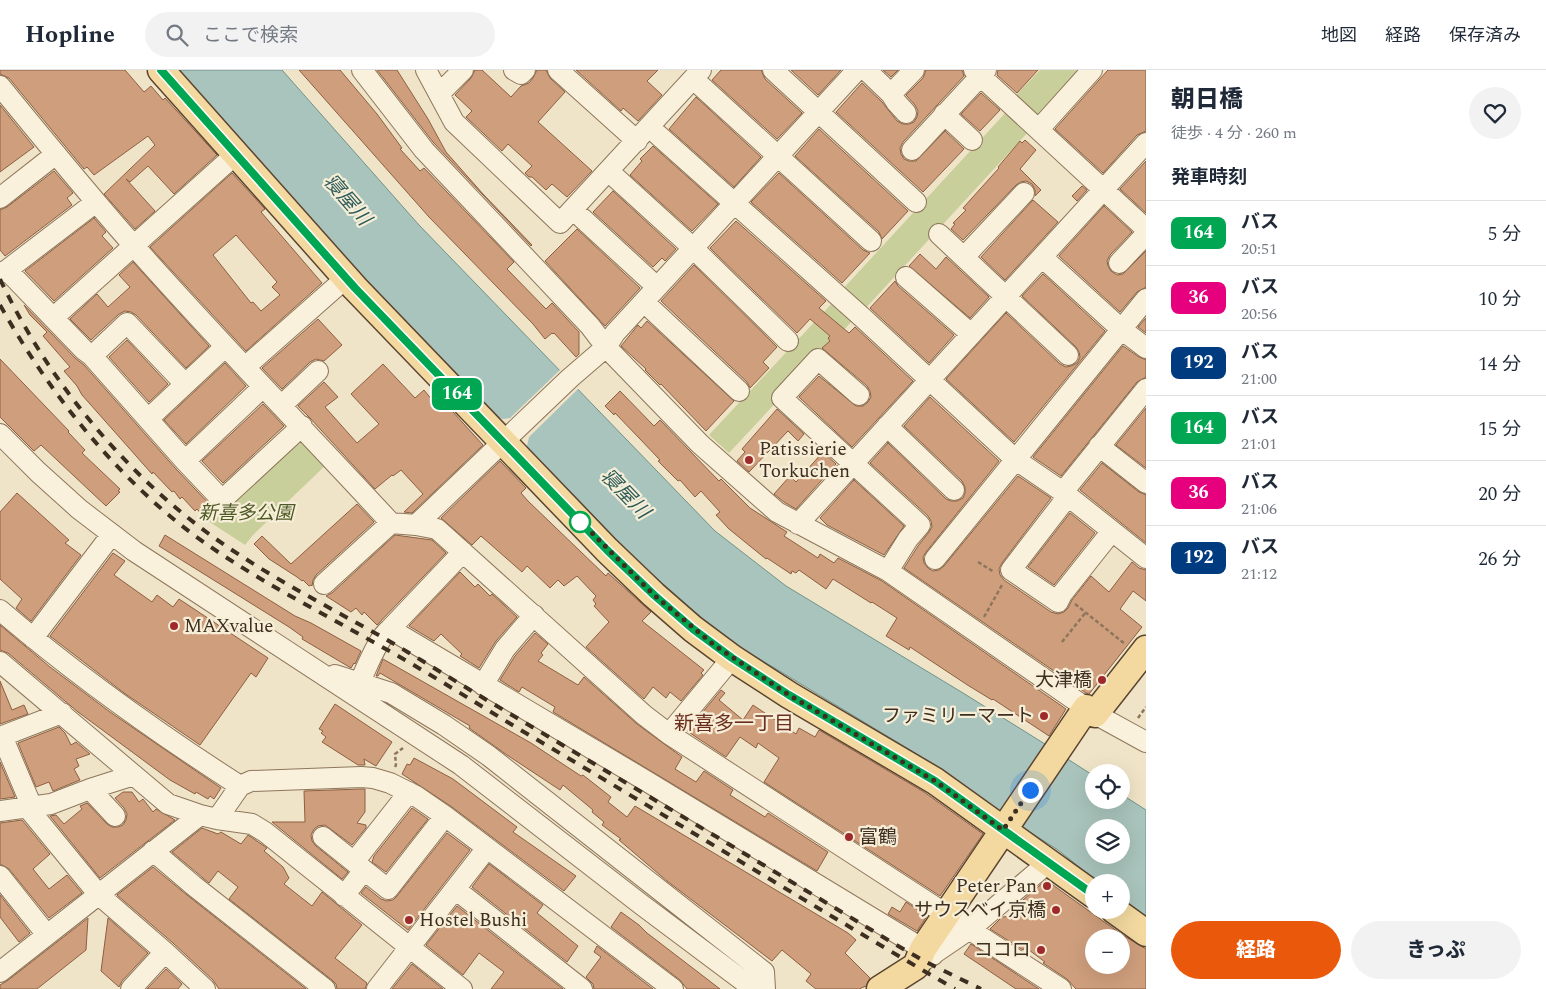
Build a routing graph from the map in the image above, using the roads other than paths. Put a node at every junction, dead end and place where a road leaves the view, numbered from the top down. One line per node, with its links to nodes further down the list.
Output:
1 (161, 70): 29 (main road)
2 (362, 70): 60 (street)
3 (426, 70): 16 (street)
4 (463, 70): 16 (street)
5 (514, 70): 6 (street)
6 (525, 70)
7 (558, 70): 25 (street)
8 (773, 70): 19 (street)
9 (857, 70): 19 (street)
10 (866, 70): 17 (street)
11 (914, 70): 17 (street)
12 (1092, 70): 22 (street)
13 (980, 72): 21 (street); 22 (street)
14 (701, 78): 25 (street); 30 (street)
15 (0, 86): 18 (street)
16 (439, 94): 25 (street)
17 (891, 94): 20 (street)
18 (7, 107): 28 (street)
19 (818, 112): 30 (street); 36 (street)
20 (906, 113)
21 (944, 114): 24 (street); 27 (street)
22 (1039, 129): 32 (street)
23 (657, 134): 37 (street)
24 (972, 140)
25 (637, 141)
26 (1144, 148): 32 (street)
27 (912, 150)
28 (56, 154): 34 (street); 35 (street)
29 (236, 154): 43 (street); 50 (main road)
30 (778, 156): 37 (street); 42 (street)
31 (616, 178): 44 (street)
32 (1104, 190): 39 (street); 46 (street)
33 (1024, 193): 45 (street)
34 (0, 198)
35 (96, 202): 43 (street); 48 (street)
36 (916, 202)
37 (734, 204): 44 (street); 66 (street)
38 (582, 218): 51 (street)
39 (1146, 229)
40 (939, 234): 45 (street)
41 (1146, 234): 47 (street)
42 (870, 241)
43 (133, 245): 55 (street); 59 (street)
44 (693, 248): 51 (street); 58 (street)
45 (964, 257): 52 (street)
46 (1042, 257): 52 (street); 56 (street)
47 (1119, 263)
48 (4, 271): 55 (street)
49 (906, 277): 57 (street)
50 (346, 278): 64 (street); 77 (main road)
51 (657, 287): 54 (street)
52 (1006, 297): 57 (street); 62 (street)
53 (1146, 299): 56 (street)
54 (644, 302): 60 (street); 69 (street)
55 (53, 318): 63 (street)
56 (1121, 329): 61 (street); 79 (street)
57 (971, 334): 66 (street)
58 (788, 342)
59 (226, 347): 64 (street); 67 (street)
60 (606, 347): 77 (street); 86 (street)
61 (1146, 348)
62 (1068, 355)
63 (92, 356): 67 (street); 73 (street)
64 (245, 368): 68 (street)
65 (318, 371): 72 (street)
66 (930, 380): 75 (street); 79 (street)
67 (185, 384): 73 (street)
68 (263, 387): 72 (street); 80 (street)
69 (739, 391)
70 (859, 395): 81 (street)
71 (1143, 399): 78 (street)
72 (281, 406): 74 (street)
73 (148, 419): 80 (street)
74 (302, 426): 80 (street); 85 (street)
75 (887, 426): 81 (street); 83 (street)
76 (0, 434): 89 (street)
77 (507, 438): 87 (street); 100 (main road)
78 (1099, 446): 82 (street); 84 (street)
79 (1016, 460): 84 (street); 92 (street)
80 (185, 461)
81 (853, 463): 86 (street); 93 (street)
82 (1146, 483)
83 (954, 490)
84 (1066, 494): 88 (street); 88 (street)
85 (390, 523): 87 (street); 94 (street)
86 (798, 524): 93 (street)
87 (416, 525): 90 (street)
88 (1112, 531): 91 (street)
89 (112, 534): 98 (street); 102 (street)
90 (462, 552): 96 (street); 97 (street)
91 (1146, 558)
92 (935, 559)
93 (888, 572): 105 (street)
94 (324, 584)
95 (0, 610): 98 (street)
96 (534, 615): 104 (street); 107 (street)
97 (390, 629): 103 (street); 104 (street)
98 (33, 638): 112 (street)
99 (1139, 649): 105 (main road)
100 (732, 658): 107 (street); 121 (main road)
101 (0, 662): 106 (street)
102 (314, 669): 111 (street); 115 (street)
103 (363, 675)
104 (483, 685): 139 (street)
105 (1091, 711): 109 (street); 121 (main road)
106 (62, 713): 108 (street); 110 (street)
107 (669, 734): 132 (street)
108 (1, 737): 116 (street)
109 (1146, 742)
110 (134, 775): 113 (street); 120 (street)
111 (488, 785): 115 (street); 148 (street)
112 (240, 786): 114 (street); 120 (street)
113 (90, 788): 116 (street); 118 (street)
114 (409, 792): 119 (street); 126 (street)
115 (549, 804): 149 (street)
116 (30, 807): 117 (street); 130 (street)
117 (0, 811)
118 (115, 816)
119 (445, 816): 123 (street); 126 (street)
120 (208, 817): 124 (street); 131 (street)
121 (1006, 825): 125 (main road); 132 (main road)
122 (323, 837): 126 (street)
123 (487, 848): 128 (street); 147 (street)
124 (153, 851): 130 (street); 143 (street)
125 (1048, 862): 129 (main road); 134 (street)
126 (359, 866): 131 (street)
127 (0, 876): 136 (street)
128 (454, 889): 137 (street); 146 (street)
129 (1085, 889)
130 (99, 895): 136 (street); 138 (street)
131 (344, 896): 137 (street)
132 (946, 915): 134 (street); 139 (main road)
133 (1126, 919): 135 (main road)
134 (970, 930): 139 (street); 151 (street)
135 (1146, 934)
136 (47, 935): 140 (street)
137 (409, 947): 144 (street); 145 (street)
138 (165, 952): 141 (street); 142 (street)
139 (924, 957): 150 (main road)
140 (0, 972)
141 (131, 989)
142 (205, 989)
143 (325, 989)
144 (377, 989)
145 (462, 989)
146 (582, 989)
147 (673, 989)
148 (754, 989)
149 (765, 989)
150 (880, 989)
151 (1061, 989)

